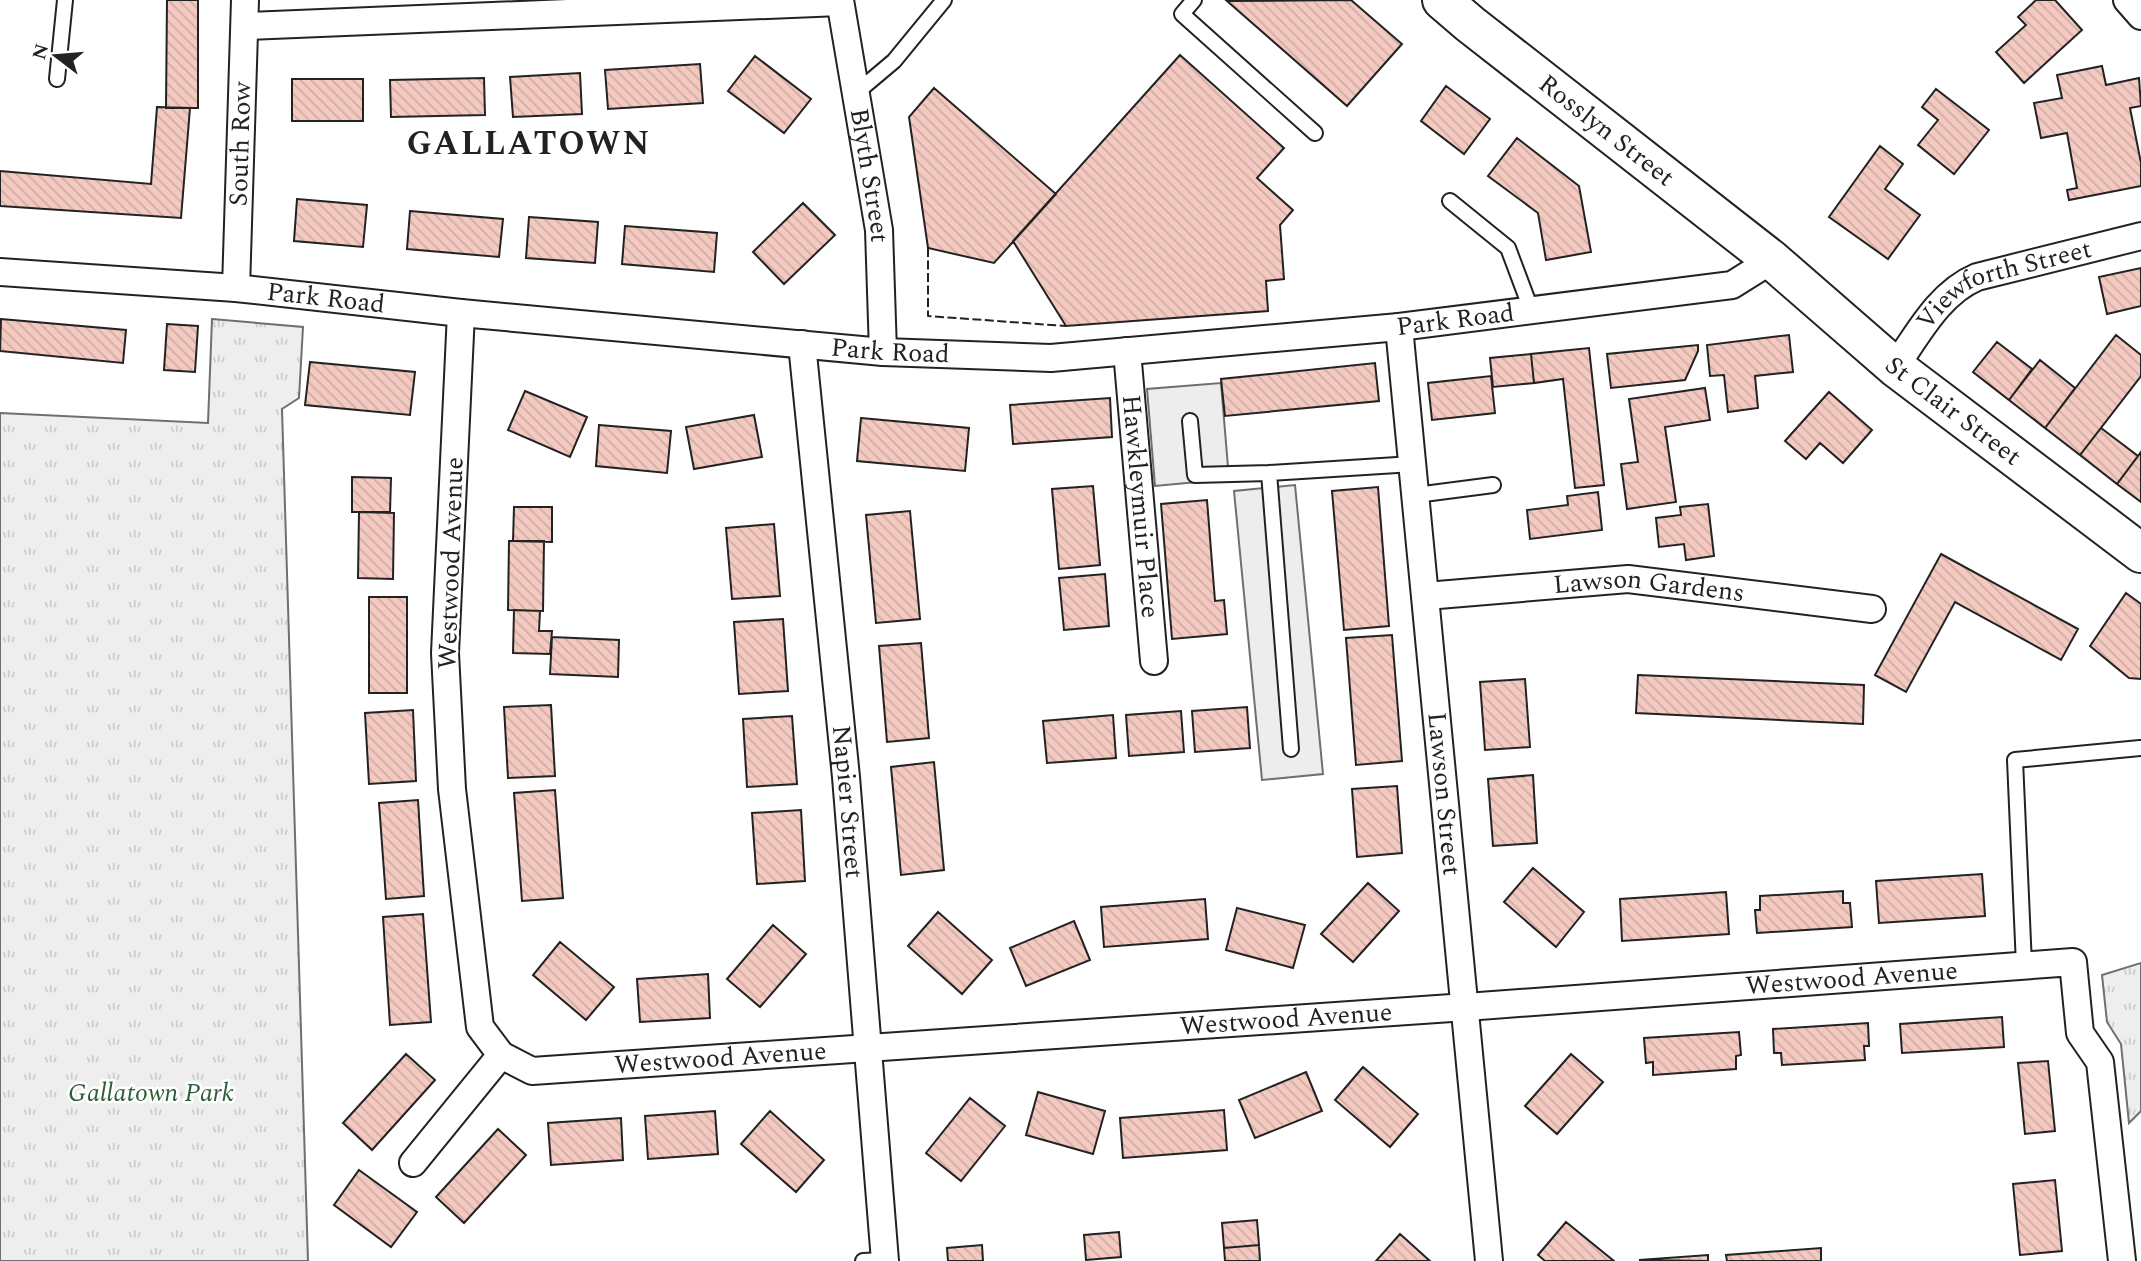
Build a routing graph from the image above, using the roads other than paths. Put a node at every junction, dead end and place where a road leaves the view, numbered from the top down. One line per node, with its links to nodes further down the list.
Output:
1 (65, 0): 9 (lane)
2 (944, 0): 10 (lane)
3 (1194, 0): 11 (lane)
4 (1443, 0): 14 (main road, Rosslyn Street)
5 (2127, 0): 8 (street)
6 (840, 1): 7 (street); 10 (street, Blyth Street)
7 (245, 13): 16 (street, South Row)
8 (2141, 16)
9 (57, 79)
10 (856, 93): 22 (street, Blyth Street)
11 (1315, 133)
12 (1450, 201): 17 (lane)
13 (2141, 236): 23 (street, Viewforth Street)
14 (1772, 260): 17 (street, Park Road); 23 (main road, St Clair Street)
15 (0, 272): 16 (street, Park Road)
16 (236, 288): 18 (street, Park Road)
17 (1532, 312): 19 (street, Park Road)
18 (461, 313): 20 (street, Park Road); 38 (street, Westwood Avenue)
19 (1399, 327): 21 (street, Park Road); 25 (street, Lawson Street)
20 (802, 344): 22 (street, Park Road); 37 (street, Napier Street)
21 (1127, 351): 22 (street, Park Road); 32 (street, Hawkleymuir Place)
22 (883, 352)
23 (1895, 367): 29 (main road, St Clair Street)
24 (1190, 421): 26 (lane)
25 (1413, 464): 26 (lane); 28 (street, Lawson Street)
26 (1269, 473): 34 (lane)
27 (1493, 485): 28 (lane)
28 (1416, 495): 30 (street, Lawson Street)
29 (2141, 553)
30 (1426, 597): 31 (street, Lawson Gardens); 36 (street, Lawson Street)
31 (1872, 609)
32 (1154, 661)
33 (2140, 748): 35 (lane)
34 (1291, 749)
35 (2024, 965): 36 (street, Westwood Avenue); 42 (street, Westwood Avenue)
36 (1466, 1007): 37 (street, Westwood Avenue); 41 (street, Lawson Street)
37 (868, 1047): 38 (street, Westwood Avenue); 40 (street, Napier Street)
38 (501, 1055): 39 (street)
39 (413, 1163)
40 (877, 1261)
41 (1489, 1261)
42 (2122, 1261)

